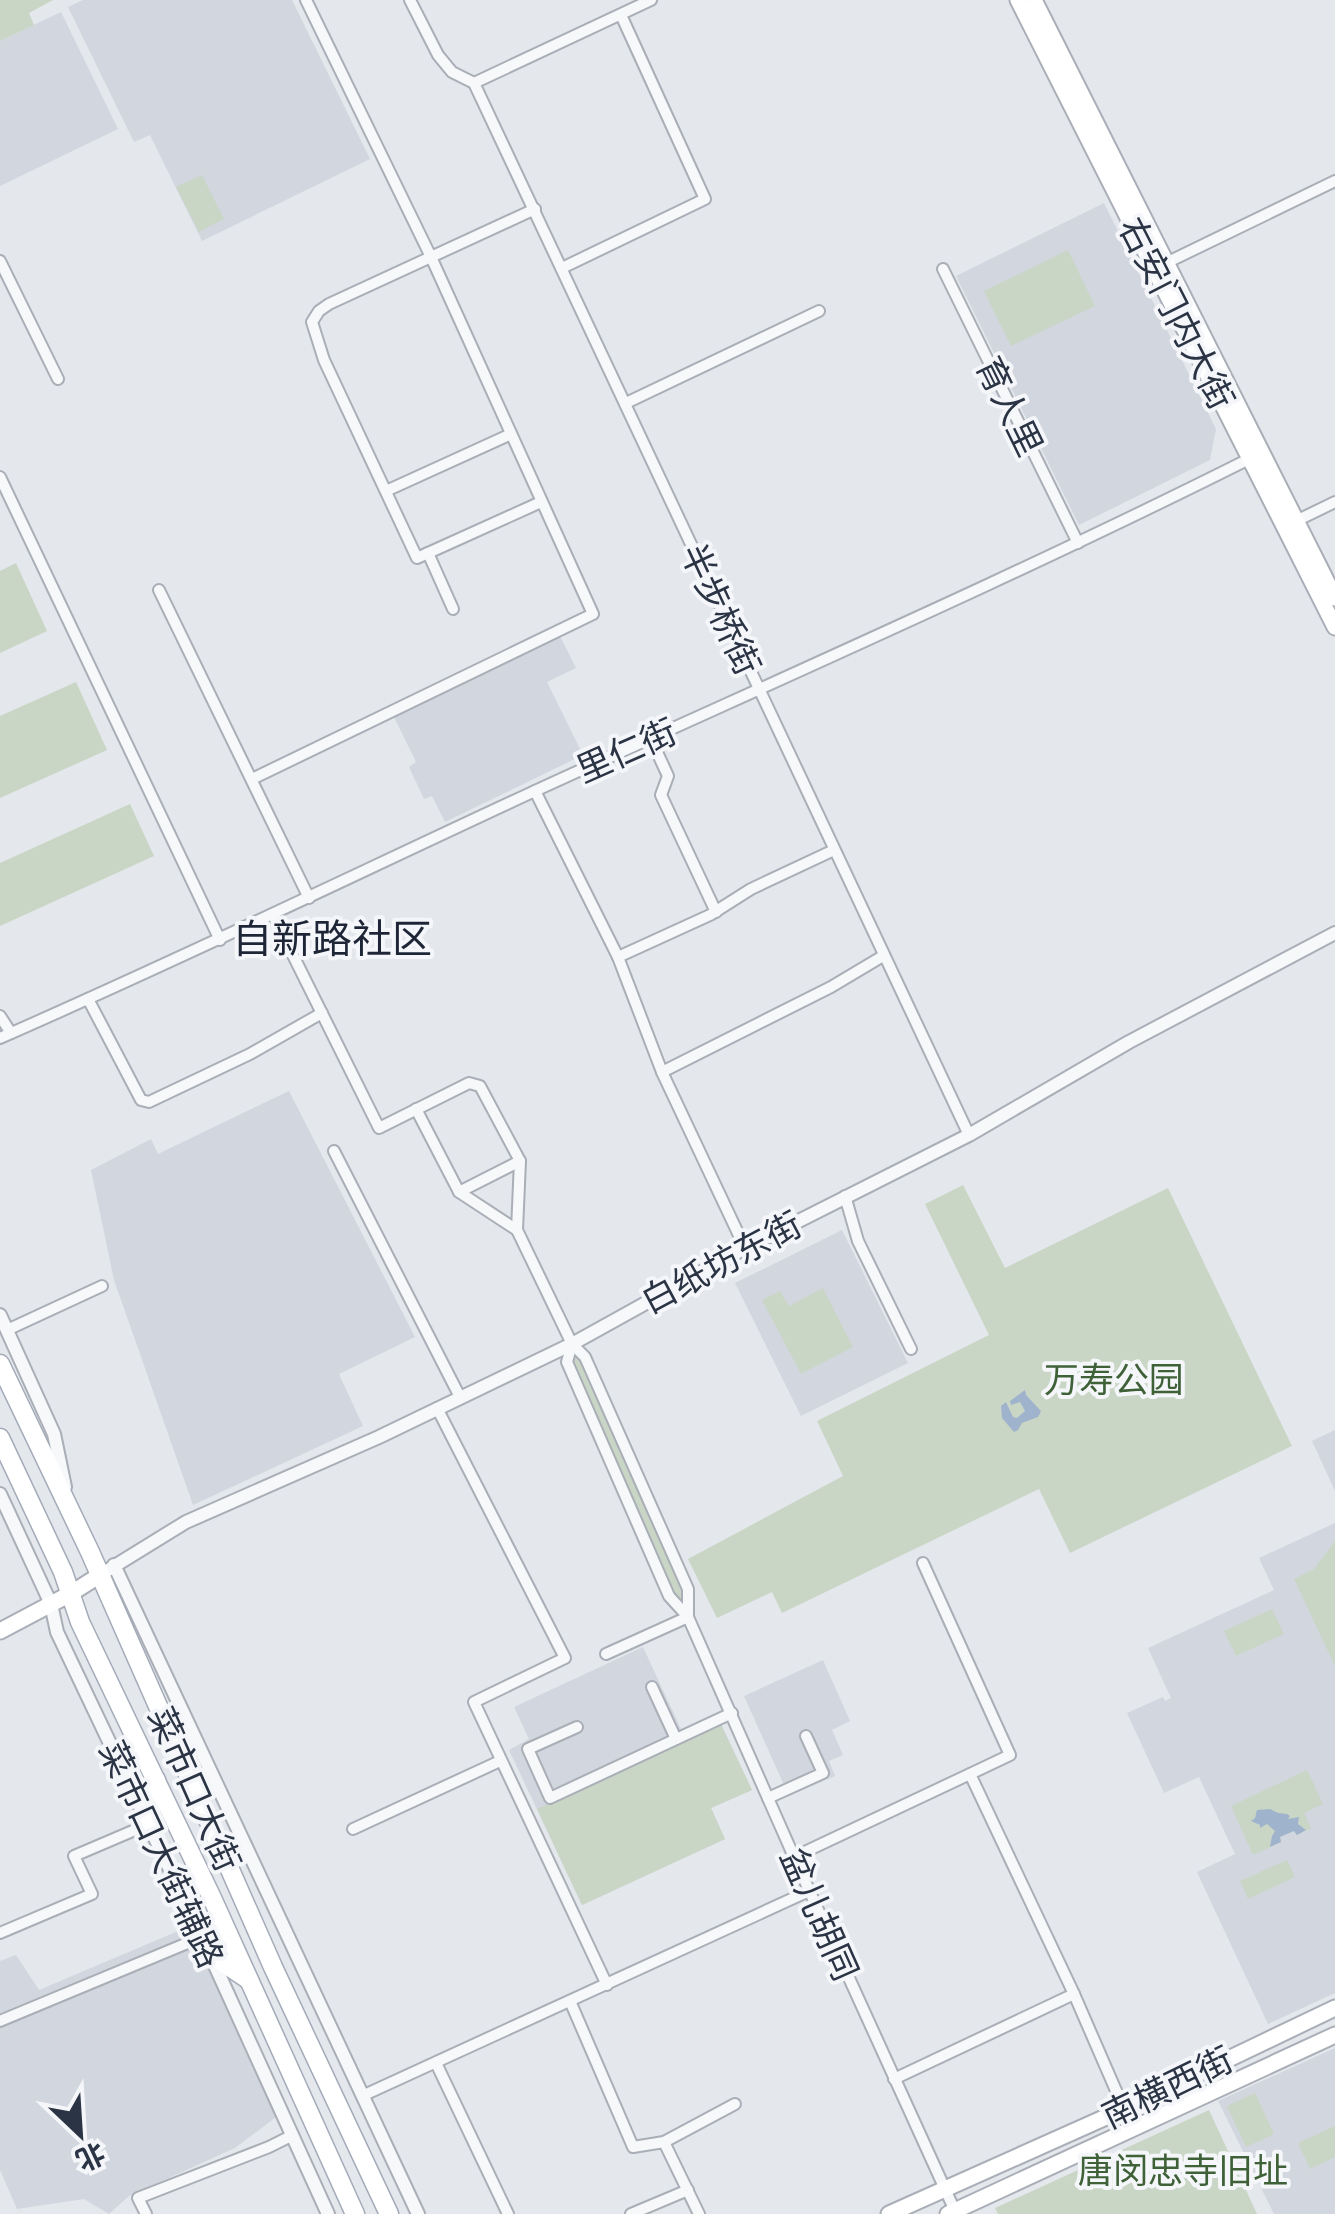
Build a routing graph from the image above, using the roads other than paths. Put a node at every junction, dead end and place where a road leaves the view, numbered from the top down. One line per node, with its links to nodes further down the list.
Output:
1 (306, 0): 10 (street)
2 (410, 0): 7 (street, 半步桥街)
3 (651, 0): 6 (street)
4 (1018, 0): 19 (main road, 右安门内大街)
5 (1034, 0): 12 (main road, 右安门内大街)
6 (621, 15): 7 (street); 13 (street)
7 (474, 83): 9 (street, 半步桥街)
8 (1335, 181): 12 (street)
9 (535, 208): 10 (street); 13 (street, 半步桥街)
10 (432, 257): 18 (street); 21 (street)
11 (0, 262): 16 (street)
12 (1166, 263): 24 (main road, 右安门内大街)
13 (562, 268): 17 (street, 半步桥街)
14 (943, 268): 25 (street, 育人里)
15 (819, 311): 17 (street)
16 (58, 379)
17 (626, 403): 31 (street, 半步桥街)
18 (511, 434): 21 (street); 22 (street)
19 (1251, 458): 25 (street, 里仁街); 30 (main road, 右安门内大街)
20 (0, 477): 40 (street)
21 (386, 492): 26 (street)
22 (541, 502): 26 (street); 33 (street)
23 (1335, 502): 24 (street)
24 (1296, 521): 28 (main road, 右安门内大街)
25 (1078, 543): 31 (street, 里仁街)
26 (428, 553): 29 (street)
27 (159, 590): 33 (street)
28 (1335, 598)
29 (453, 608)
30 (1335, 627)
31 (759, 690): 32 (street, 里仁街); 35 (street, 半步桥街)
32 (650, 739): 34 (street, 里仁街); 37 (street)
33 (252, 779): 36 (street)
34 (535, 792): 36 (street, 里仁街); 42 (street)
35 (834, 850): 37 (street); 41 (street, 半步桥街)
36 (309, 898): 38 (street, 里仁街)
37 (716, 912): 42 (street)
38 (273, 916): 40 (street, 里仁街); 44 (street)
39 (1335, 933): 49 (street, 白纸坊东街)
40 (220, 940): 43 (street, 里仁街)
41 (883, 956): 47 (street); 49 (street, 半步桥街)
42 (618, 957): 47 (street)
43 (88, 998): 44 (street); 46 (street, 里仁街)
44 (322, 1014): 48 (street)
45 (0, 1016): 46 (street)
46 (6, 1035)
47 (662, 1072): 55 (street)
48 (416, 1109): 51 (street); 52 (street)
49 (969, 1135): 53 (street, 白纸坊东街)
50 (334, 1151): 62 (street)
51 (520, 1162): 52 (street); 54 (street)
52 (458, 1192): 54 (street)
53 (845, 1196): 55 (street, 白纸坊东街); 60 (street)
54 (516, 1230): 59 (street, 盆儿胡同)
55 (744, 1248): 59 (street, 白纸坊东街)
56 (102, 1286): 58 (street)
57 (0, 1315): 58 (street)
58 (7, 1330): 66 (street)
59 (572, 1344): 62 (street, 白纸坊东街); 71 (street, 盆儿胡同); 71 (street, 盆儿胡同)
60 (910, 1349)
61 (0, 1364): 66 (main road, 菜市口大街)
62 (460, 1397): 63 (street, 白纸坊东街)
63 (437, 1408): 68 (street, 白纸坊东街); 79 (street)
64 (0, 1438): 69 (main road, 菜市口大街)
65 (0, 1494): 70 (street, 菜市口大街辅路)
66 (68, 1504): 68 (main road, 菜市口大街)
67 (923, 1564): 80 (street)
68 (107, 1570): 69 (main road); 98 (street); 109 (main road, 菜市口大街)
69 (70, 1594): 70 (main road); 81 (main road, 菜市口大街)
70 (51, 1604): 72 (main road); 83 (street, 菜市口大街辅路)
71 (688, 1616): 73 (street); 75 (street, 盆儿胡同)
72 (0, 1631)
73 (606, 1654)
74 (652, 1687): 78 (street)
75 (732, 1713): 78 (street); 82 (street, 盆儿胡同)
76 (577, 1726): 78 (street)
77 (806, 1736): 82 (street)
78 (676, 1738)
79 (500, 1760): 84 (street); 90 (street)
80 (970, 1774): 85 (street); 91 (street)
81 (156, 1780): 83 (main road); 89 (main road, 菜市口大街)
82 (768, 1798): 85 (street, 盆儿胡同)
83 (148, 1824): 87 (street); 88 (street, 菜市口大街辅路)
84 (354, 1829)
85 (794, 1856): 86 (street, 盆儿胡同)
86 (810, 1890): 90 (street); 97 (street, 盆儿胡同)
87 (0, 1933)
88 (205, 1945): 89 (main road); 94 (street); 101 (street, 菜市口大街辅路)
89 (249, 1980): 108 (main road, 菜市口大街)
90 (607, 1984): 92 (street)
91 (1074, 1994): 97 (street); 100 (street)
92 (570, 2001): 96 (street); 102 (street)
93 (1335, 2008): 100 (main road, 南横西街)
94 (0, 2020)
95 (1335, 2035): 105 (main road, 南横西街)
96 (436, 2063): 98 (street); 111 (street)
97 (894, 2078): 103 (street, 盆儿胡同)
98 (362, 2096): 110 (street)
99 (735, 2104): 102 (street)
100 (1124, 2108): 103 (main road, 南横西街)
101 (293, 2135): 106 (street); 107 (street, 菜市口大街辅路)
102 (664, 2142): 104 (street)
103 (944, 2188): 105 (street, 盆儿胡同); 114 (main road, 南横西街)
104 (688, 2190): 112 (street); 113 (street)
105 (952, 2212)
106 (146, 2214)
107 (328, 2214)
108 (356, 2214)
109 (389, 2214)
110 (418, 2214)
111 (508, 2214)
112 (631, 2214)
113 (700, 2214)
114 (889, 2214)

